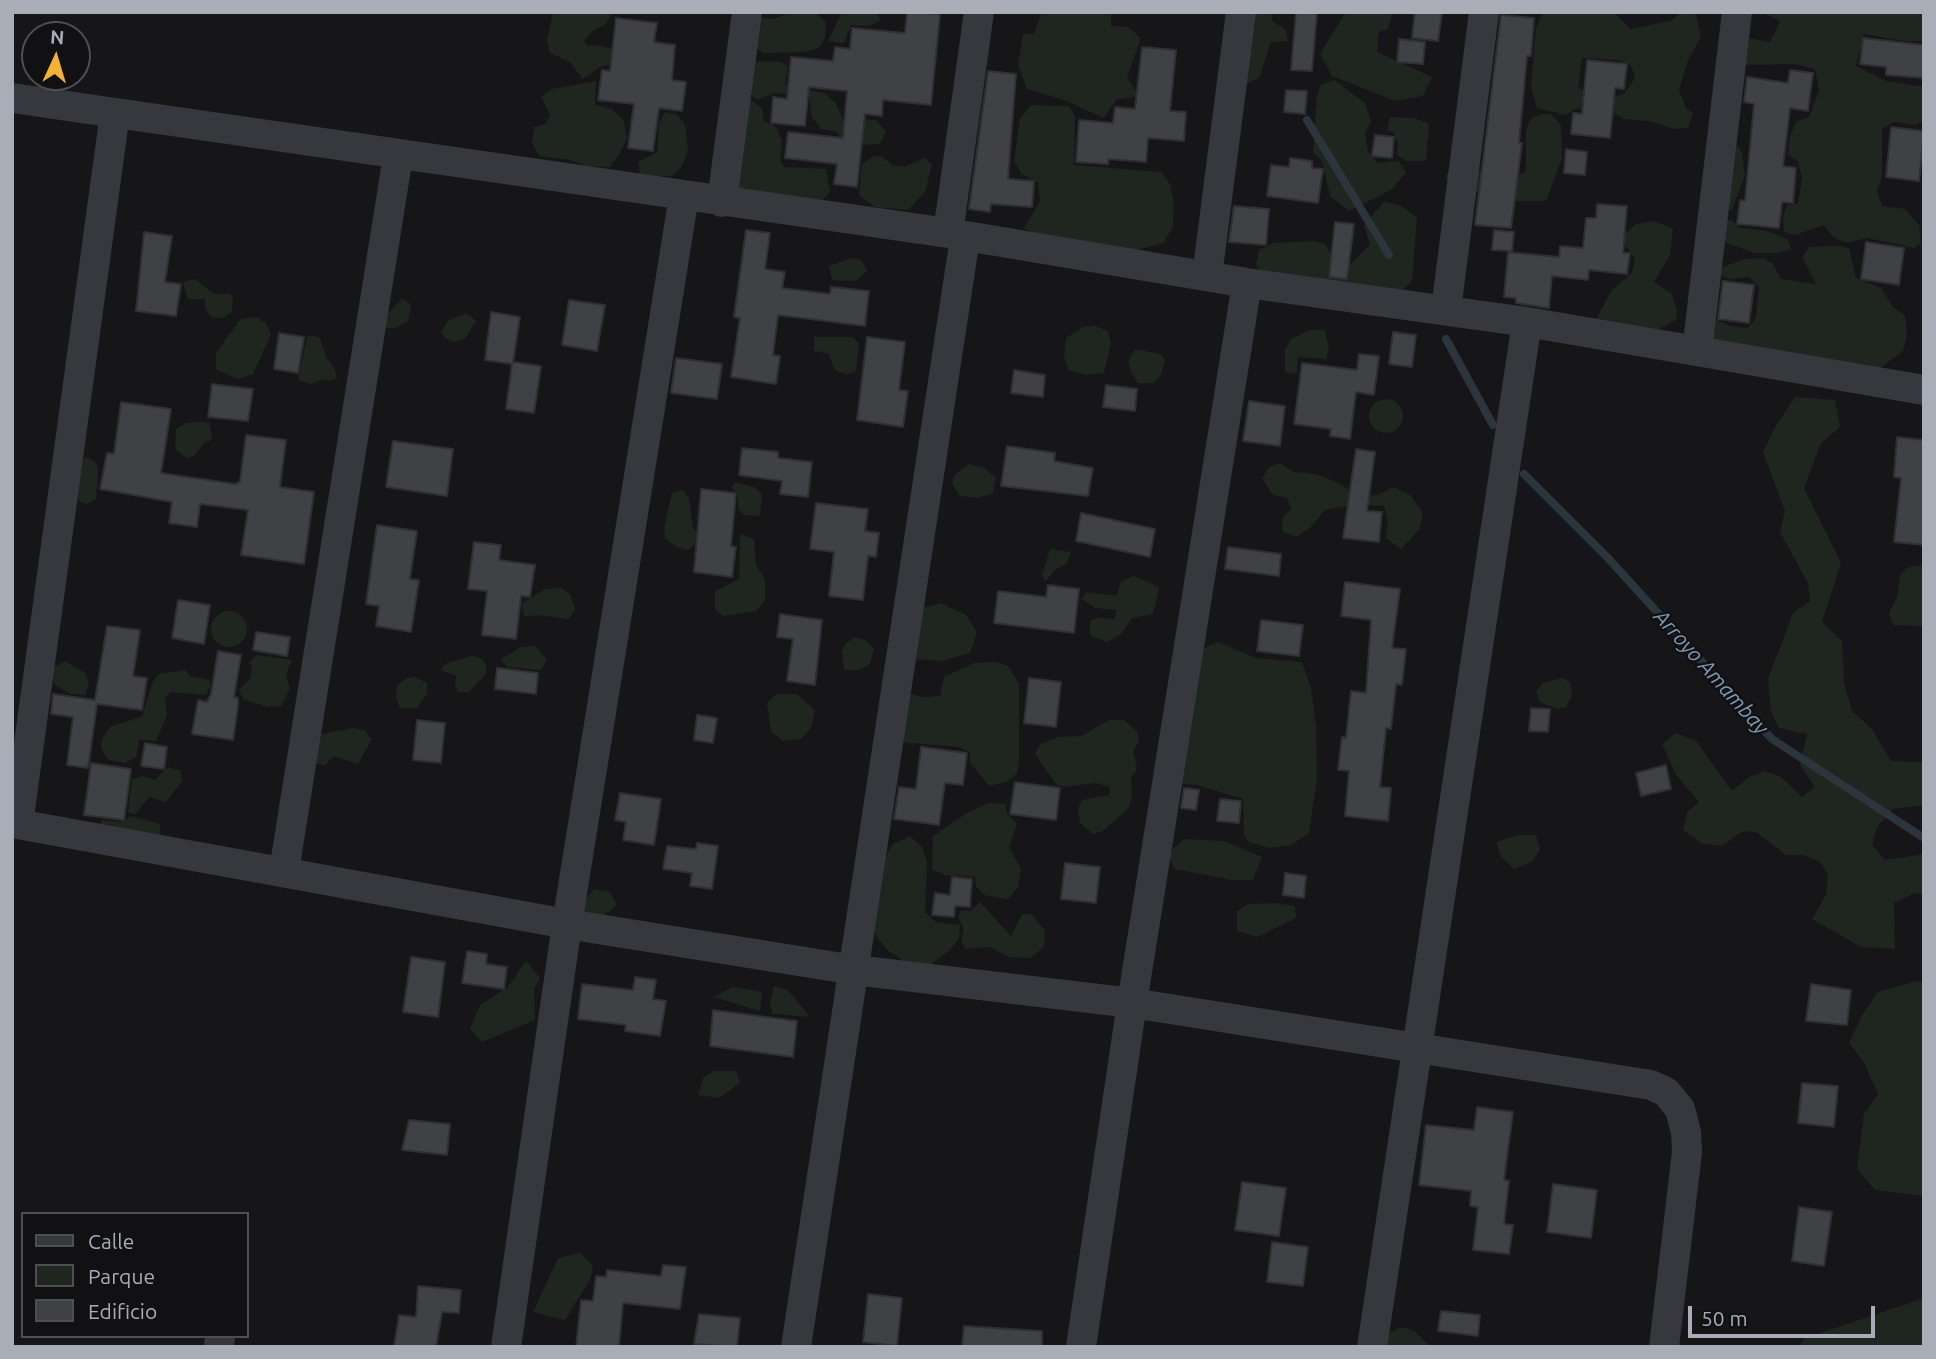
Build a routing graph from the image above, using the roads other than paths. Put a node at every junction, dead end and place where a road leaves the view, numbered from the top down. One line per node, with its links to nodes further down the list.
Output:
1 (747, 12): 10 (street)
2 (979, 12): 11 (street)
3 (1241, 12): 12 (street)
4 (1484, 12): 14 (street)
5 (1737, 12): 16 (street)
6 (12, 98): 7 (street)
7 (115, 113): 8 (street); 18 (street)
8 (398, 156): 9 (street); 19 (street)
9 (684, 196): 10 (street); 20 (street)
10 (722, 202): 11 (street)
11 (957, 236): 12 (street); 21 (street)
12 (1207, 276): 13 (street)
13 (1247, 284): 14 (street); 22 (street)
14 (1446, 310): 15 (street)
15 (1527, 322): 16 (street); 23 (street)
16 (1697, 351): 17 (street)
17 (1924, 390)
18 (15, 824): 19 (street)
19 (284, 871): 20 (street)
20 (567, 924): 21 (street); 24 (street)
21 (855, 970): 22 (street); 25 (street)
22 (1132, 1003): 23 (street); 26 (street)
23 (1418, 1049): 27 (street); 28 (street)
24 (506, 1347)
25 (796, 1347)
26 (1081, 1347)
27 (1372, 1347)
28 (1664, 1347)

